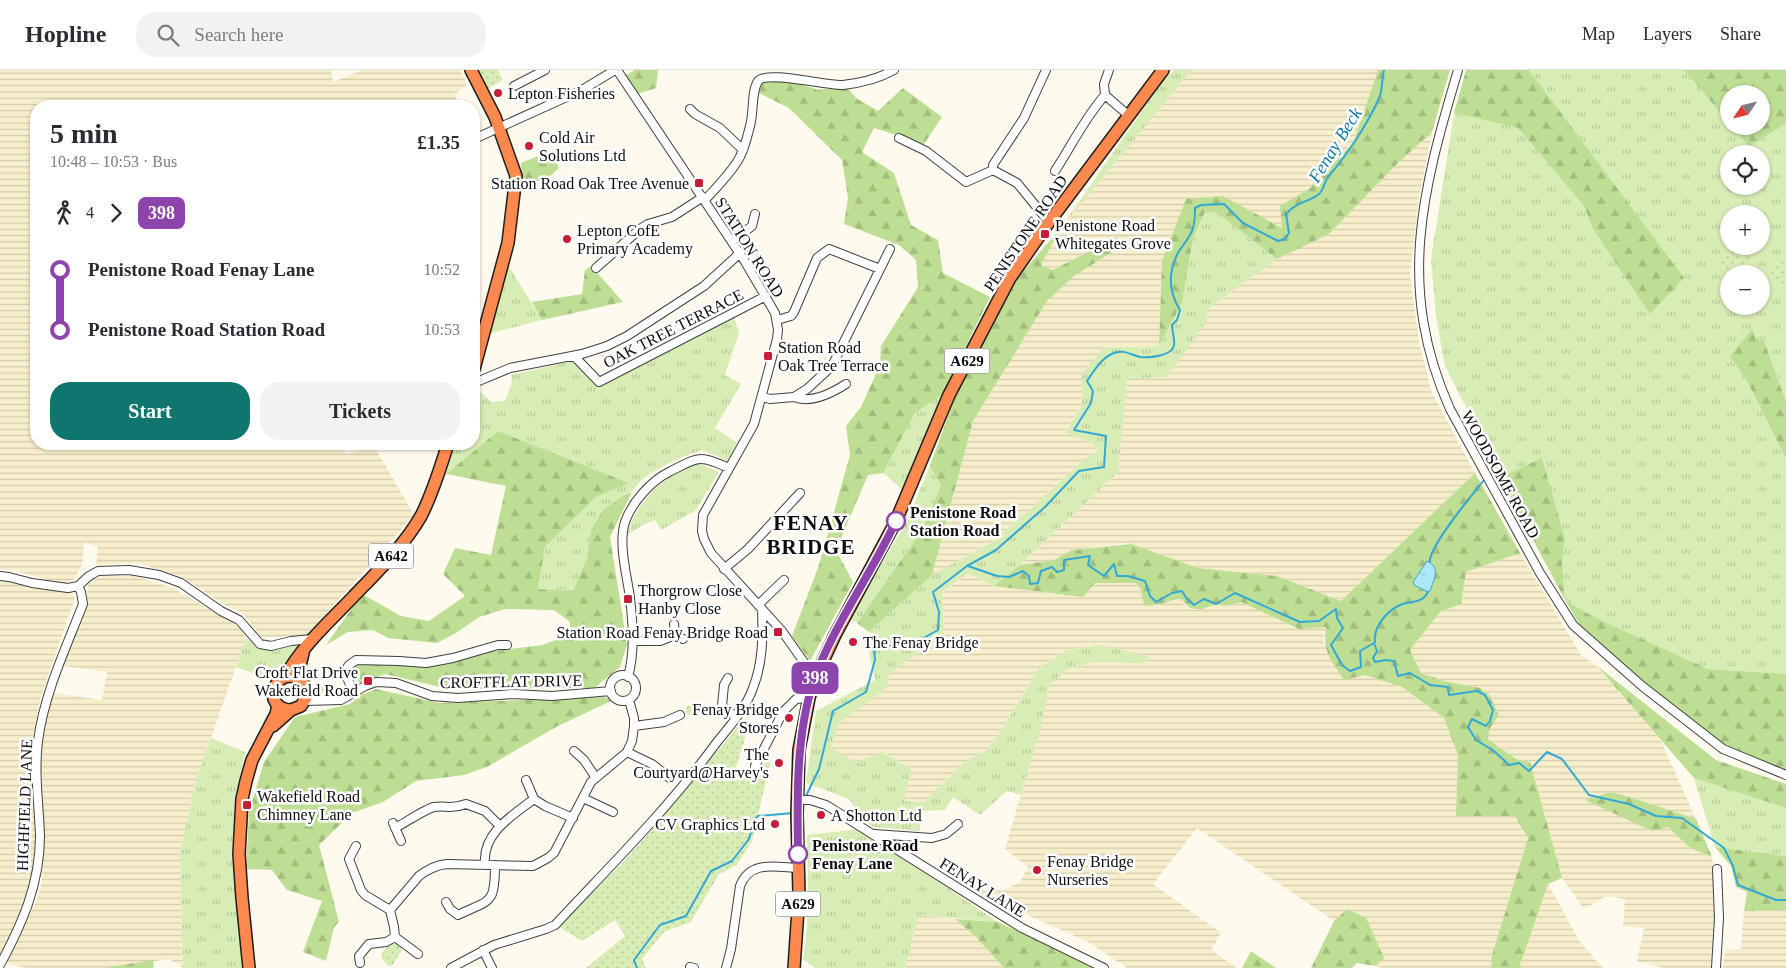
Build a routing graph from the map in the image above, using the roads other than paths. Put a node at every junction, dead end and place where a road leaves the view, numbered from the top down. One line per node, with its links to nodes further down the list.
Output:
1 (464, 70): 15 (highway)
2 (471, 70): 15 (highway)
3 (545, 70): 11 (street)
4 (616, 70): 15 (street); 21 (street, STATION ROAD)
5 (894, 70): 10 (street)
6 (1046, 70): 19 (street)
7 (1110, 70): 12 (street)
8 (1163, 70): 14 (highway, PENISTONE ROAD / A629)
9 (1458, 70): 71 (street, WOODSOME ROAD)
10 (764, 74): 18 (street)
11 (514, 86)
12 (1105, 95): 14 (street); 20 (street)
13 (690, 109): 18 (street)
14 (1128, 115): 23 (highway, PENISTONE ROAD / A629)
15 (497, 122): 16 (street); 30 (highway)
16 (480, 135)
17 (898, 138): 19 (street)
18 (743, 150): 21 (street)
19 (993, 170): 23 (street)
20 (1056, 172)
21 (704, 198): 24 (street, STATION ROAD); 27 (street)
22 (755, 214): 24 (street)
23 (1049, 222): 56 (highway, PENISTONE ROAD / A629)
24 (732, 240): 26 (street, STATION ROAD)
25 (890, 249): 28 (street)
26 (740, 253): 29 (street, STATION ROAD); 34 (street)
27 (596, 268)
28 (880, 269): 31 (street); 38 (street)
29 (766, 296): 31 (street, STATION ROAD); 34 (street, OAK TREE TERRACE)
30 (486, 320): 32 (highway); 33 (highway)
31 (777, 320): 37 (street, STATION ROAD)
32 (480, 336)
33 (480, 344)
34 (574, 356): 35 (street)
35 (480, 380)
36 (846, 384): 38 (street)
37 (762, 397): 38 (street); 40 (street, STATION ROAD)
38 (794, 397)
39 (446, 450): 49 (highway, A642)
40 (729, 468): 42 (street, STATION ROAD); 51 (street)
41 (800, 493): 42 (street)
42 (724, 569): 46 (street, STATION ROAD)
43 (0, 576): 45 (street)
44 (784, 580): 46 (street)
45 (78, 586): 49 (street); 95 (street, HIGHFIELD LANE)
46 (760, 607): 56 (street, STATION ROAD); 65 (street)
47 (674, 624): 48 (street)
48 (675, 635): 50 (street); 51 (street)
49 (312, 639): 54 (highway, A642)
50 (683, 639)
51 (633, 641): 53 (street)
52 (507, 645): 57 (street, CROFTFLAT DRIVE)
53 (628, 677): 58 (street); 61 (street)
54 (291, 678): 59 (highway); 62 (highway, A642)
55 (728, 678): 65 (street)
56 (815, 678): 60 (highway, PENISTONE ROAD / A629)
57 (355, 691): 58 (street, CROFTFLAT DRIVE); 59 (street, CROFTFLAT DRIVE)
58 (611, 691): 61 (street)
59 (306, 696): 63 (highway, A642)
60 (809, 698): 70 (street); 77 (highway, PENISTONE ROAD / A629)
61 (629, 700): 66 (street)
62 (278, 706): 63 (highway); 67 (highway, A642)
63 (291, 710): 67 (highway, A642)
64 (680, 715): 66 (street)
65 (736, 717): 92 (street)
66 (634, 726): 69 (street)
67 (268, 730): 96 (highway, A642)
68 (574, 751): 72 (street)
69 (627, 752): 72 (street); 74 (street)
70 (755, 766)
71 (1786, 776)
72 (596, 778): 75 (street)
73 (526, 779): 76 (street)
74 (671, 779)
75 (583, 798): 78 (street); 79 (street)
76 (534, 799): 79 (street); 81 (street)
77 (804, 800): 82 (street, FENAY LANE); 87 (highway, PENISTONE ROAD / A629)
78 (613, 812)
79 (573, 818): 86 (street)
80 (958, 824): 82 (street)
81 (500, 826): 83 (street); 85 (street)
82 (873, 834): 101 (street, FENAY LANE)
83 (401, 840)
84 (356, 846): 90 (street)
85 (485, 864): 86 (street); 90 (street)
86 (495, 865): 89 (street)
87 (798, 868): 99 (street); 100 (highway, PENISTONE ROAD / A629)
88 (1717, 868): 102 (street)
89 (446, 902)
90 (390, 910): 91 (street)
91 (395, 937): 93 (street); 94 (street)
92 (483, 950): 97 (street); 98 (street)
93 (418, 954)
94 (360, 963)
95 (0, 966)
96 (249, 968)
97 (451, 968)
98 (492, 968)
99 (726, 968)
100 (794, 968)
101 (1104, 968)
102 (1716, 968)

